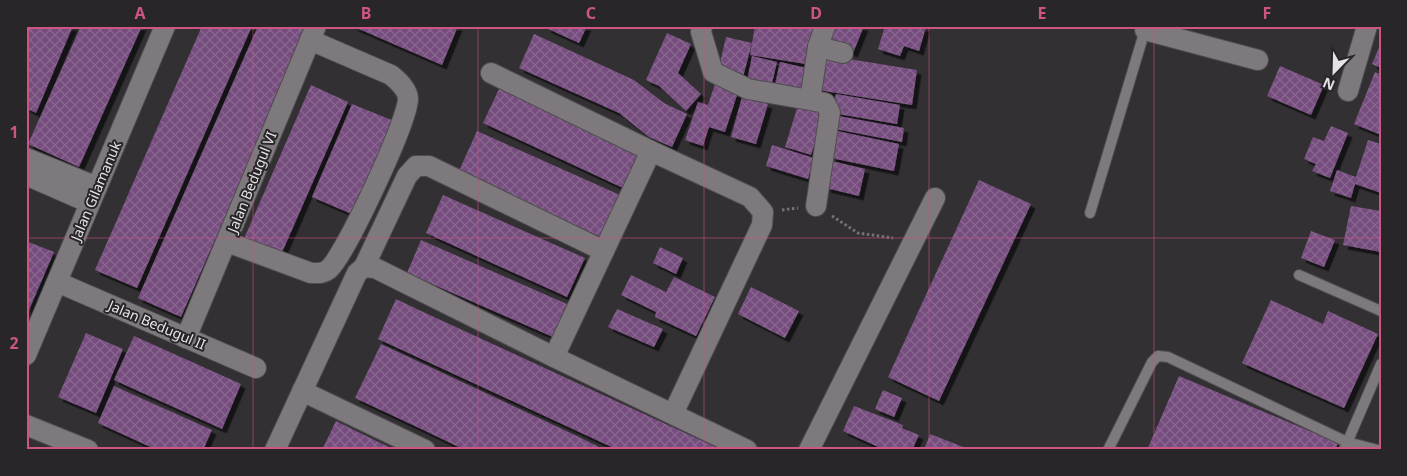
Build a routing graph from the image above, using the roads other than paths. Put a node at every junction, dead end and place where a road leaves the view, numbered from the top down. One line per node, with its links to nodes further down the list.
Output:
1 (165, 26): 16 (street, Jalan Gilamanuk)
2 (702, 26): 12 (street)
3 (825, 26): 7 (street)
4 (1367, 26): 11 (street)
5 (1145, 28): 9 (street); 19 (lane)
6 (313, 33): 20 (street, Jalan Bedugul VI); 20 (street)
7 (818, 46): 8 (street); 12 (street)
8 (843, 53)
9 (1258, 60)
10 (491, 73): 13 (street)
11 (1348, 91)
12 (810, 100): 18 (street)
13 (651, 151): 21 (street); 32 (street)
14 (26, 158): 16 (street)
15 (26, 175): 16 (street)
16 (94, 195): 24 (street, Jalan Gilamanuk)
17 (935, 198): 39 (street)
18 (816, 206)
19 (1090, 213)
20 (227, 242): 26 (street, Jalan Bedugul VI)
21 (604, 252): 22 (street); 28 (street)
22 (364, 267): 28 (street); 31 (street)
23 (1299, 275): 25 (lane)
24 (57, 282): 26 (street, Jalan Bedugul II); 27 (street, Jalan Gilamanuk)
25 (1381, 310)
26 (186, 338): 30 (street, Jalan Bedugul II)
27 (26, 355)
28 (554, 357): 32 (street)
29 (1381, 364): 34 (lane)
30 (256, 368)
31 (302, 391): 36 (street); 37 (street)
32 (673, 414): 38 (street)
33 (26, 425): 35 (street)
34 (1345, 446): 40 (lane); 41 (lane)
35 (88, 450)
36 (276, 450)
37 (425, 450)
38 (747, 450)
39 (809, 450)
40 (1108, 450)
41 (1378, 450)

